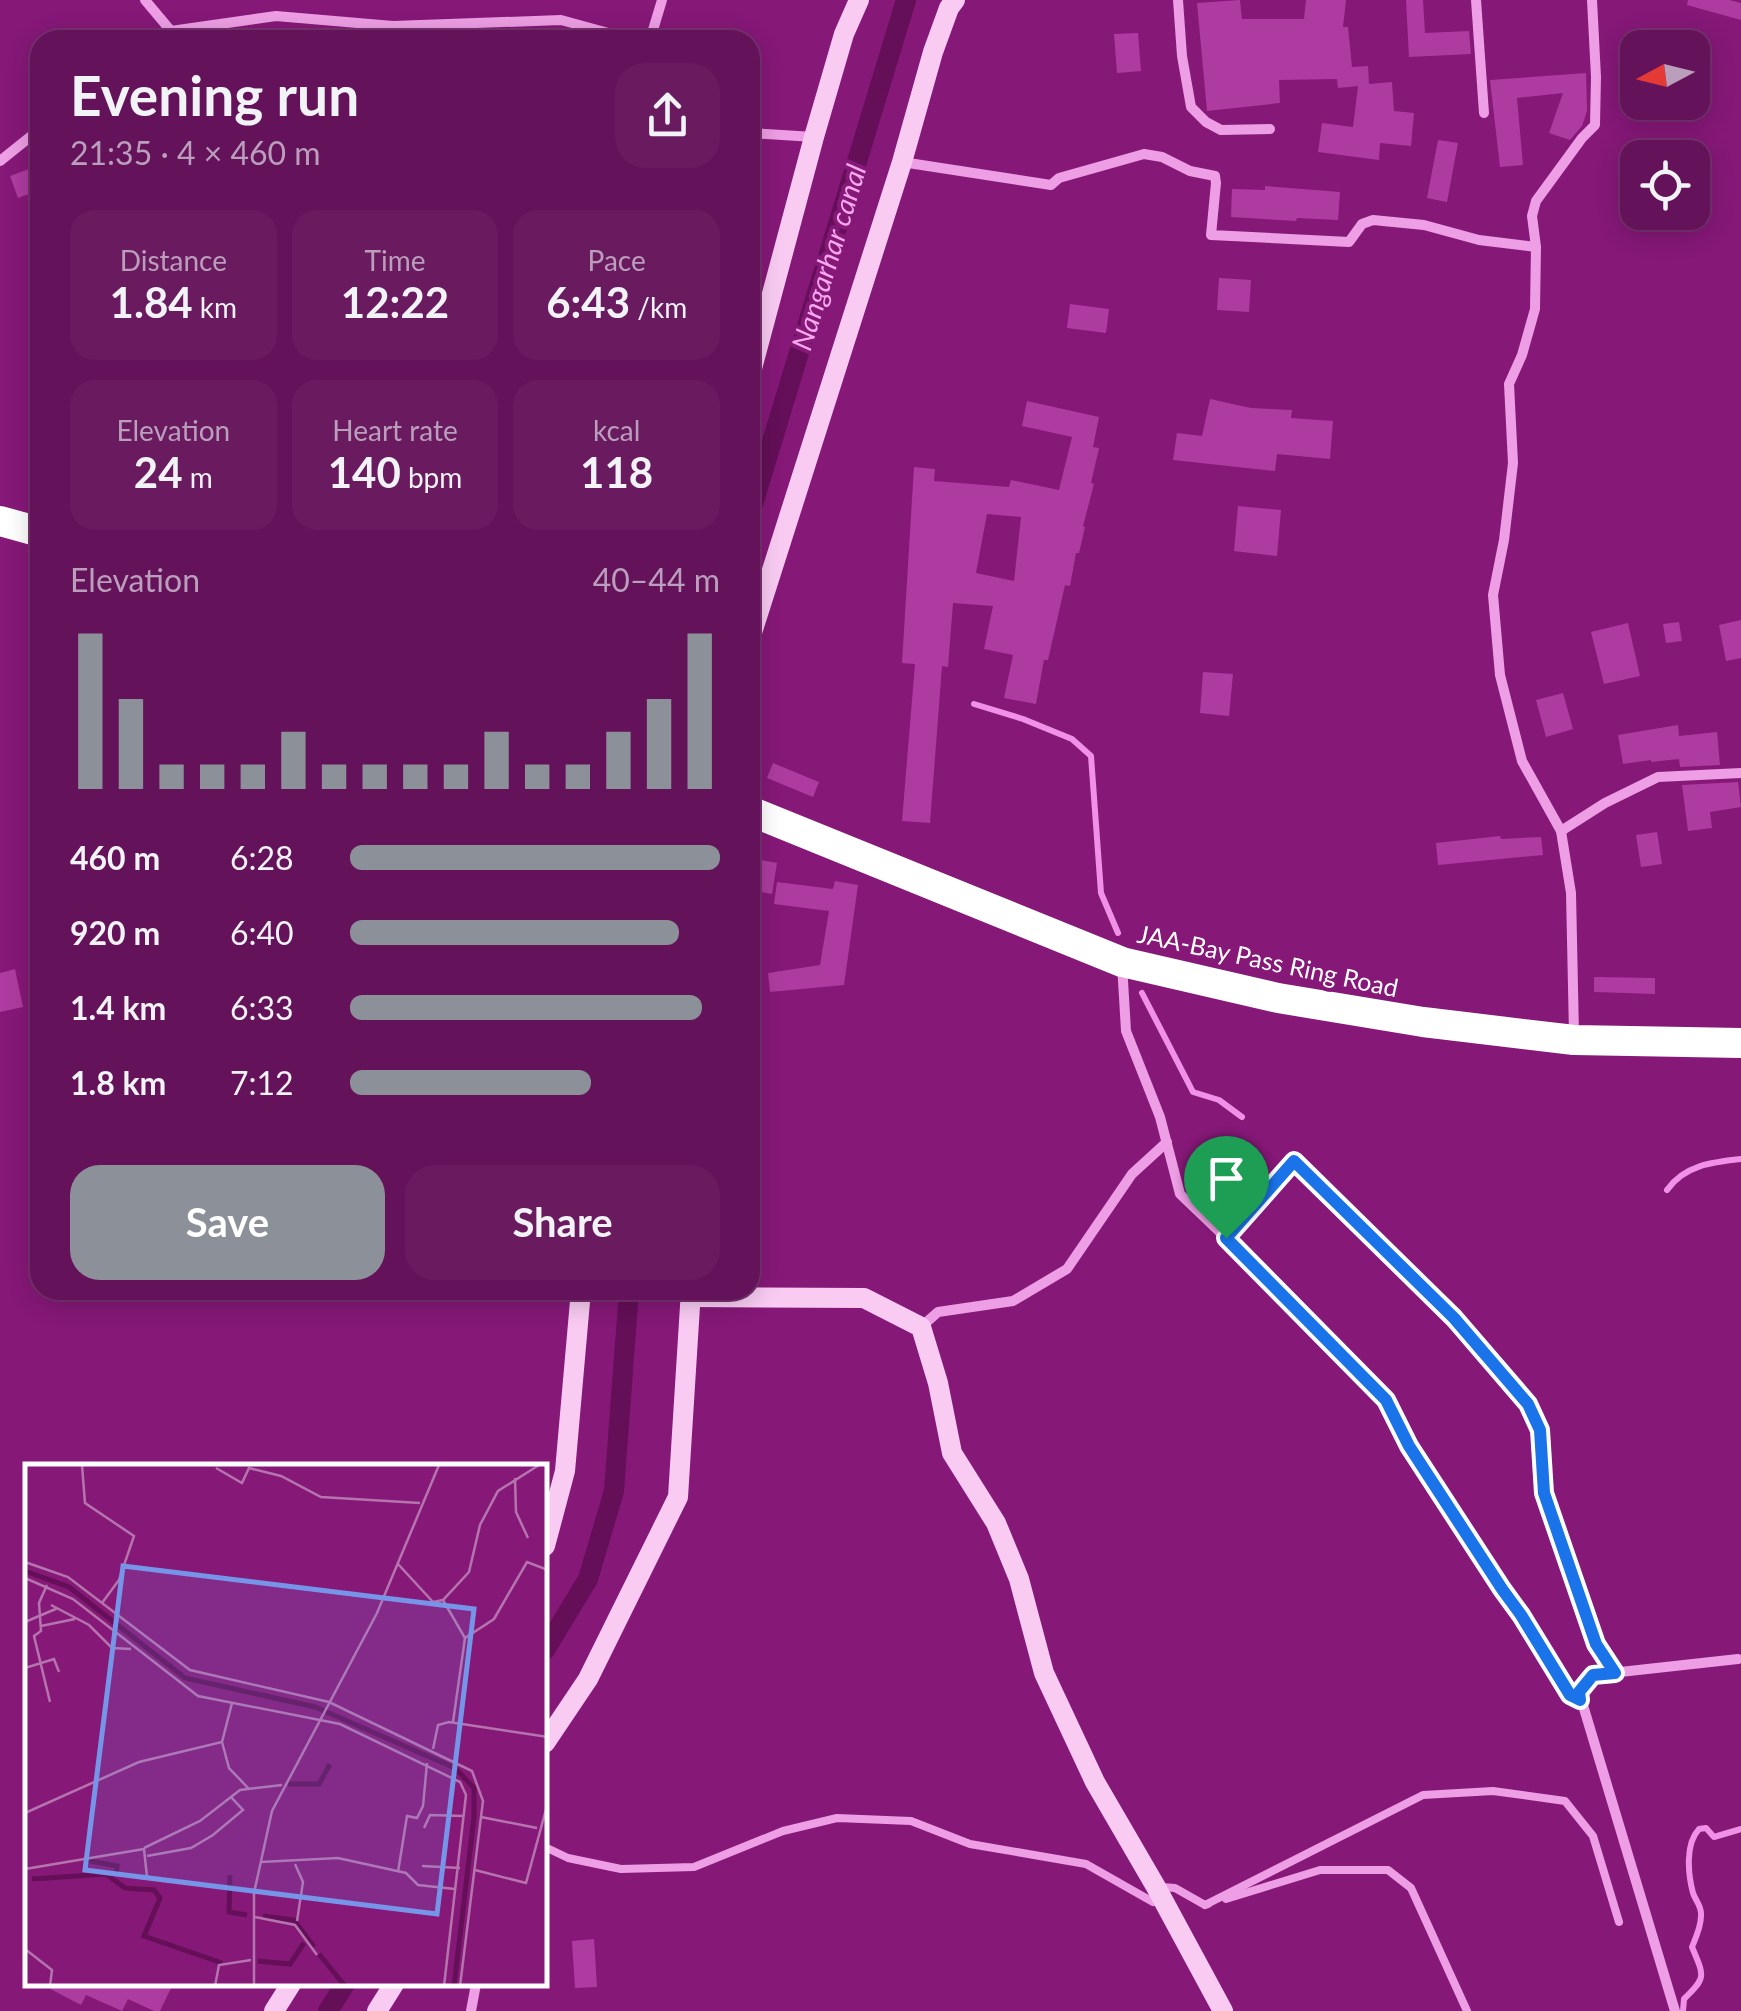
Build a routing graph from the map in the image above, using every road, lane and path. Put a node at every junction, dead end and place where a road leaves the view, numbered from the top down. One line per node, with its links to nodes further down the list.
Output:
1 (145, 0): 8 (street)
2 (662, 0): 11 (street)
3 (859, 0): 15 (street)
4 (955, 0): 18 (street)
5 (1178, 0): 13 (street)
6 (1476, 0): 12 (street)
7 (1592, 0): 19 (street)
8 (163, 30)
9 (200, 30): 10 (street)
10 (598, 30)
11 (653, 30)
12 (1484, 114)
13 (1270, 129)
14 (760, 134): 15 (street)
15 (814, 137): 20 (street)
16 (30, 138): 17 (street)
17 (0, 161)
18 (902, 162): 19 (street); 23 (street)
19 (1536, 247): 26 (street)
20 (760, 339)
21 (0, 520): 22 (highway)
22 (30, 529)
23 (760, 608)
24 (1741, 773): 26 (street)
25 (760, 814): 27 (highway, JAA-Bay Pass Ring Road)
26 (1560, 831): 28 (street)
27 (1122, 962): 28 (highway, JAA-Bay Pass Ring Road); 30 (street)
28 (1574, 1040): 29 (highway, JAA-Bay Pass Ring Road)
29 (1741, 1043)
30 (1166, 1142): 31 (street); 35 (street)
31 (1226, 1238): 38 (street); 39 (street)
32 (760, 1295): 35 (street)
33 (580, 1300): 36 (street)
34 (691, 1300): 40 (street)
35 (921, 1326): 42 (street)
36 (548, 1535)
37 (1738, 1660): 38 (street)
38 (1615, 1673): 39 (street)
39 (1580, 1700): 53 (street)
40 (548, 1738)
41 (548, 1849): 42 (lane)
42 (1154, 1894): 43 (lane); 51 (street)
43 (1205, 1905): 44 (lane); 52 (lane)
44 (1619, 1922)
45 (289, 1986): 48 (street)
46 (393, 1986): 49 (street)
47 (476, 1986): 50 (street)
48 (274, 2011)
49 (377, 2011)
50 (471, 2011)
51 (1223, 2011)
52 (1467, 2011)
53 (1674, 2011)

